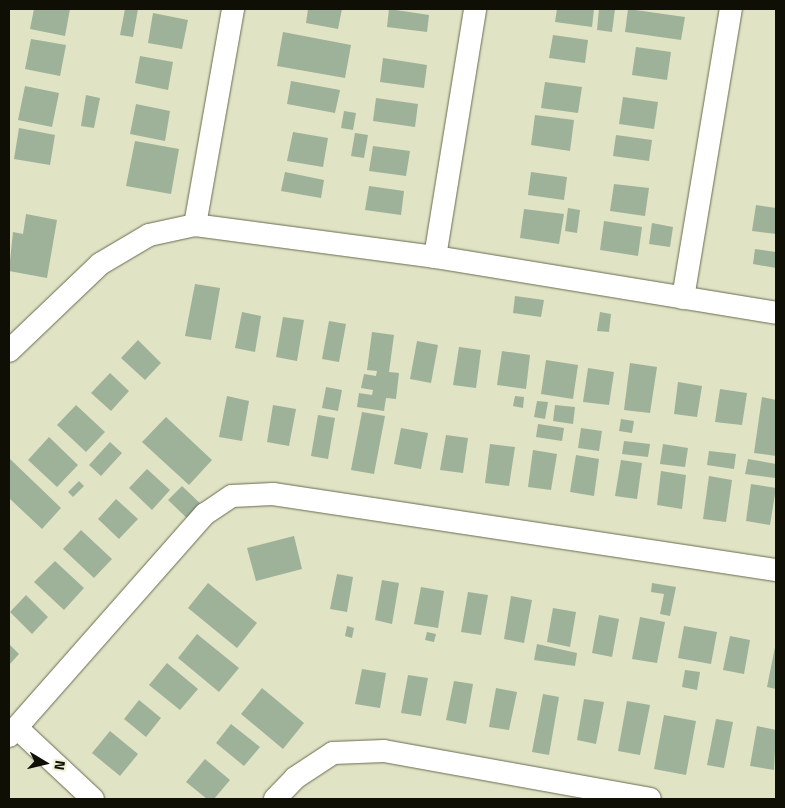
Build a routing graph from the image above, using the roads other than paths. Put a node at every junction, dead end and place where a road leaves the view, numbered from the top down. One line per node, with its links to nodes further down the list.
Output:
1 (233, 9): 4 (street)
2 (475, 9): 5 (street)
3 (731, 9): 6 (street)
4 (195, 225): 5 (street); 8 (street)
5 (435, 257): 6 (street)
6 (683, 298): 7 (street)
7 (776, 313)
8 (9, 351)
9 (776, 570): 10 (street)
10 (13, 732): 11 (street)
11 (93, 799)
12 (275, 799): 13 (street)
13 (650, 799)

